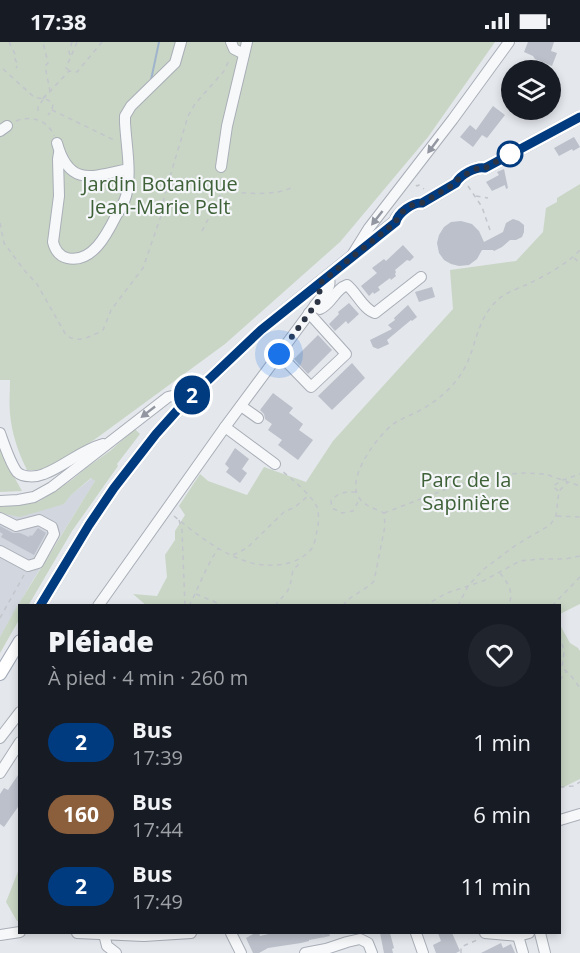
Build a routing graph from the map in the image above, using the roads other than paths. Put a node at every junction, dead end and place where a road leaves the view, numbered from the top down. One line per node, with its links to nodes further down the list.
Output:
1 (247, 42): 3 (street)
2 (509, 42): 8 (street, one-way to 8)
3 (236, 48): 6 (street)
4 (182, 50): 7 (street)
5 (580, 117): 8 (main road)
6 (220, 167)
7 (128, 169): 7 (street)
8 (350, 260): 10 (main road)
9 (421, 277): 11 (street)
10 (324, 280): 11 (street); 13 (main road)
11 (314, 306): 12 (street); 12 (street)
12 (279, 354): 14 (street)
13 (192, 395): 18 (street, one-way to 18); 23 (main road)
14 (241, 406): 15 (street); 16 (street)
15 (258, 418)
16 (225, 427): 19 (street); 24 (street)
17 (0, 433): 18 (street)
18 (109, 443): 20 (street)
19 (274, 464)
20 (0, 501)
21 (0, 518): 22 (street)
22 (0, 551)
23 (41, 604)
24 (99, 604)
25 (18, 644): 26 (main road)
26 (0, 674)
27 (18, 714): 28 (street)
28 (8, 727): 29 (street); 30 (street)
29 (18, 734)
30 (0, 738)
31 (18, 745): 32 (street)
32 (0, 773)
33 (580, 814): 34 (street)
34 (561, 820)
35 (18, 932): 42 (street)
36 (104, 934): 37 (street); 44 (street)
37 (175, 934)
38 (232, 934): 45 (street)
39 (416, 934): 48 (street)
40 (488, 934): 43 (street)
41 (540, 934): 50 (street)
42 (0, 935)
43 (523, 935): 49 (street)
44 (116, 953)
45 (241, 953)
46 (305, 953): 47 (street)
47 (372, 953)
48 (423, 953)
49 (523, 953)
50 (545, 953)

